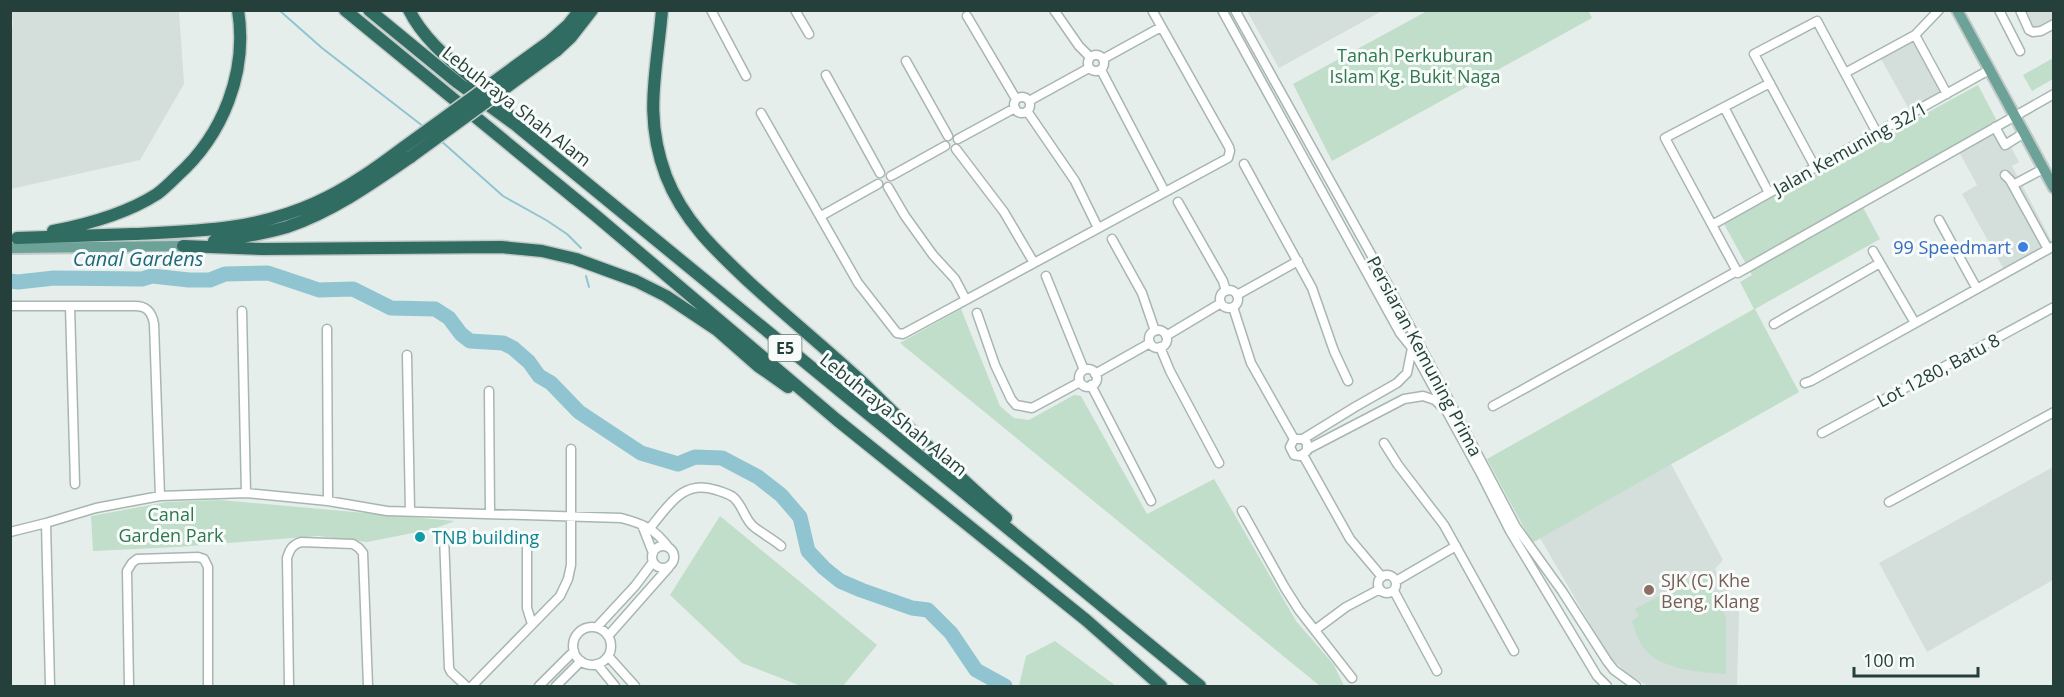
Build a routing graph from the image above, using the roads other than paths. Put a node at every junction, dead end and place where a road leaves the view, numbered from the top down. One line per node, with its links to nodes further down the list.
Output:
1 (238, 10): 70 (highway)
2 (345, 10): 111 (highway, Lebuhraya Shah Alam / E5)
3 (369, 10): 43 (highway, Lebuhraya Shah Alam / E5)
4 (409, 10): 43 (highway)
5 (580, 10): 23 (highway)
6 (592, 10): 23 (highway)
7 (662, 10): 138 (highway)
8 (711, 10): 33 (street)
9 (795, 10): 21 (street)
10 (1053, 10): 25 (street)
11 (1152, 10): 20 (street)
12 (1222, 10): 97 (street, Persiaran Kemuning Prima)
13 (1236, 10): 140 (street, Persiaran Kemuning Prima)
14 (1939, 10): 22 (street)
15 (1957, 10): 30 (main road)
16 (1999, 10): 24 (street)
17 (2020, 10): 19 (street)
18 (967, 16): 38 (street)
19 (2054, 24)
20 (1161, 27): 26 (street); 62 (street)
21 (809, 34)
22 (1915, 35): 31 (street); 35 (street)
23 (553, 46): 51 (highway, bridge)
24 (2020, 51)
25 (1090, 57): 26 (street); 28 (street)
26 (1103, 59): 29 (street)
27 (906, 61): 47 (street)
28 (1089, 68): 29 (street); 37 (street)
29 (1101, 70): 62 (street)
30 (1989, 70): 35 (street, Jalan Kemuning 32/1); 42 (main road)
31 (1845, 73): 34 (street); 45 (street)
32 (826, 75): 55 (street)
33 (746, 76)
34 (1770, 83): 39 (street); 53 (street)
35 (1947, 94): 45 (street, Jalan Kemuning 32/1)
36 (2052, 98): 42 (street)
37 (1029, 101): 38 (street); 40 (street)
38 (1016, 104): 40 (street); 48 (street)
39 (1724, 107): 63 (street); 67 (street)
40 (1027, 111): 68 (street)
41 (761, 112): 65 (street)
42 (2015, 116): 44 (street); 46 (main road)
43 (518, 126): 138 (highway, Lebuhraya Shah Alam / E5)
44 (1995, 127): 46 (street); 77 (street)
45 (1877, 133): 53 (street, Jalan Kemuning 32/1)
46 (2025, 134): 54 (main road)
47 (948, 136): 48 (street); 49 (street)
48 (958, 140): 50 (street)
49 (945, 146): 50 (street); 57 (street)
50 (956, 149): 75 (street)
51 (408, 152): 70 (highway); 71 (highway)
52 (1244, 164): 74 (street)
53 (1815, 167): 63 (street, Jalan Kemuning 32/1)
54 (2043, 169): 59 (street); 61 (main road)
55 (880, 173): 57 (street); 58 (street)
56 (2004, 175): 59 (street)
57 (891, 176): 60 (street)
58 (878, 184): 60 (street); 65 (street)
59 (2013, 185): 72 (street)
60 (888, 187): 82 (street)
61 (2054, 188)
62 (1165, 192): 68 (street)
63 (1769, 193): 67 (street, Jalan Kemuning 32/1)
64 (1178, 202): 80 (street)
65 (821, 216): 82 (street)
66 (1939, 220): 79 (street)
67 (1712, 225): 77 (street)
68 (1098, 228): 75 (street)
69 (1112, 239): 93 (street)
70 (13, 242): 71 (main road)
71 (183, 246): 111 (highway)
72 (2051, 247): 79 (street)
73 (1873, 251): 76 (street)
74 (1298, 261): 81 (street); 101 (street)
75 (1034, 263): 82 (street)
76 (1880, 263): 90 (street); 91 (street)
77 (1737, 271): 107 (street)
78 (1046, 276): 99 (street)
79 (1977, 289): 90 (street)
80 (1226, 291): 81 (street); 83 (street)
81 (1237, 296): 86 (street)
82 (966, 300)
83 (1221, 303): 86 (street); 94 (street)
84 (10, 306): 85 (street)
85 (70, 306): 118 (street); 120 (street)
86 (1233, 307): 113 (street)
87 (2054, 307): 112 (street, Lot 1280, Batu 8)
88 (242, 311): 119 (street)
89 (977, 313): 102 (street)
90 (1915, 323): 103 (street)
91 (1774, 324)
92 (327, 329): 121 (street)
93 (1155, 331): 94 (street); 95 (street)
94 (1166, 336): 96 (street)
95 (1150, 343): 96 (street); 100 (street)
96 (1160, 347): 117 (street)
97 (1412, 348): 106 (street); 110 (street, Persiaran Kemuning Prima)
98 (407, 355): 124 (street)
99 (1084, 370): 100 (street); 102 (street)
100 (1095, 374): 104 (street)
101 (1348, 381)
102 (1080, 382): 104 (street)
103 (1804, 383)
104 (1091, 385): 122 (street)
105 (489, 391): 126 (street)
106 (1375, 397): 108 (street); 113 (street)
107 (1492, 406)
108 (1382, 411): 110 (street); 116 (street)
109 (2054, 412): 123 (street)
110 (1449, 415): 142 (street, Persiaran Kemuning Prima)
111 (837, 420): 167 (highway, Lebuhraya Shah Alam / E5)
112 (1822, 433)
113 (1299, 439): 116 (street); 116 (street)
114 (1384, 443): 134 (street)
115 (571, 449): 127 (street)
116 (1305, 452): 139 (street)
117 (1219, 463)
118 (75, 484)
119 (246, 493): 120 (street); 121 (street)
120 (160, 496): 128 (street)
121 (328, 501): 124 (street)
122 (1151, 501)
123 (1889, 502)
124 (410, 511): 126 (street)
125 (1242, 511): 147 (street)
126 (490, 514): 127 (street)
127 (571, 516): 129 (street); 145 (street)
128 (46, 524): 130 (street); 156 (street)
129 (646, 527): 133 (street); 135 (street); 136 (street)
130 (10, 532)
131 (444, 536): 161 (street)
132 (527, 542): 145 (street)
133 (781, 546)
134 (1455, 546): 141 (street); 150 (street)
135 (669, 549): 136 (street); 137 (street)
136 (653, 557): 137 (street); 146 (street)
137 (669, 567): 148 (street)
138 (1055, 570): 168 (highway, Lebuhraya Shah Alam / E5)
139 (1382, 577): 141 (street); 143 (street)
140 (1554, 579): 142 (street); 170 (street, Persiaran Kemuning Prima)
141 (1396, 581): 144 (street)
142 (1544, 585): 169 (street, Persiaran Kemuning Prima)
143 (1380, 589): 144 (street); 147 (street)
144 (1394, 591): 154 (street)
145 (532, 624): 162 (street)
146 (597, 627): 148 (street); 149 (street)
147 (1316, 630): 155 (street)
148 (608, 636): 151 (street)
149 (574, 651): 152 (street); 163 (street)
150 (1514, 651)
151 (608, 656): 153 (street); 166 (street)
152 (580, 661): 153 (street); 164 (street)
153 (597, 664): 165 (street)
154 (1437, 670)
155 (1352, 678)
156 (50, 687)
157 (129, 687): 158 (street)
158 (208, 687)
159 (289, 687): 160 (street)
160 (368, 687)
161 (466, 687)
162 (472, 687)
163 (539, 687)
164 (556, 687)
165 (615, 687)
166 (635, 687)
167 (1161, 687)
168 (1200, 687)
169 (1607, 687)
170 (1636, 687)

